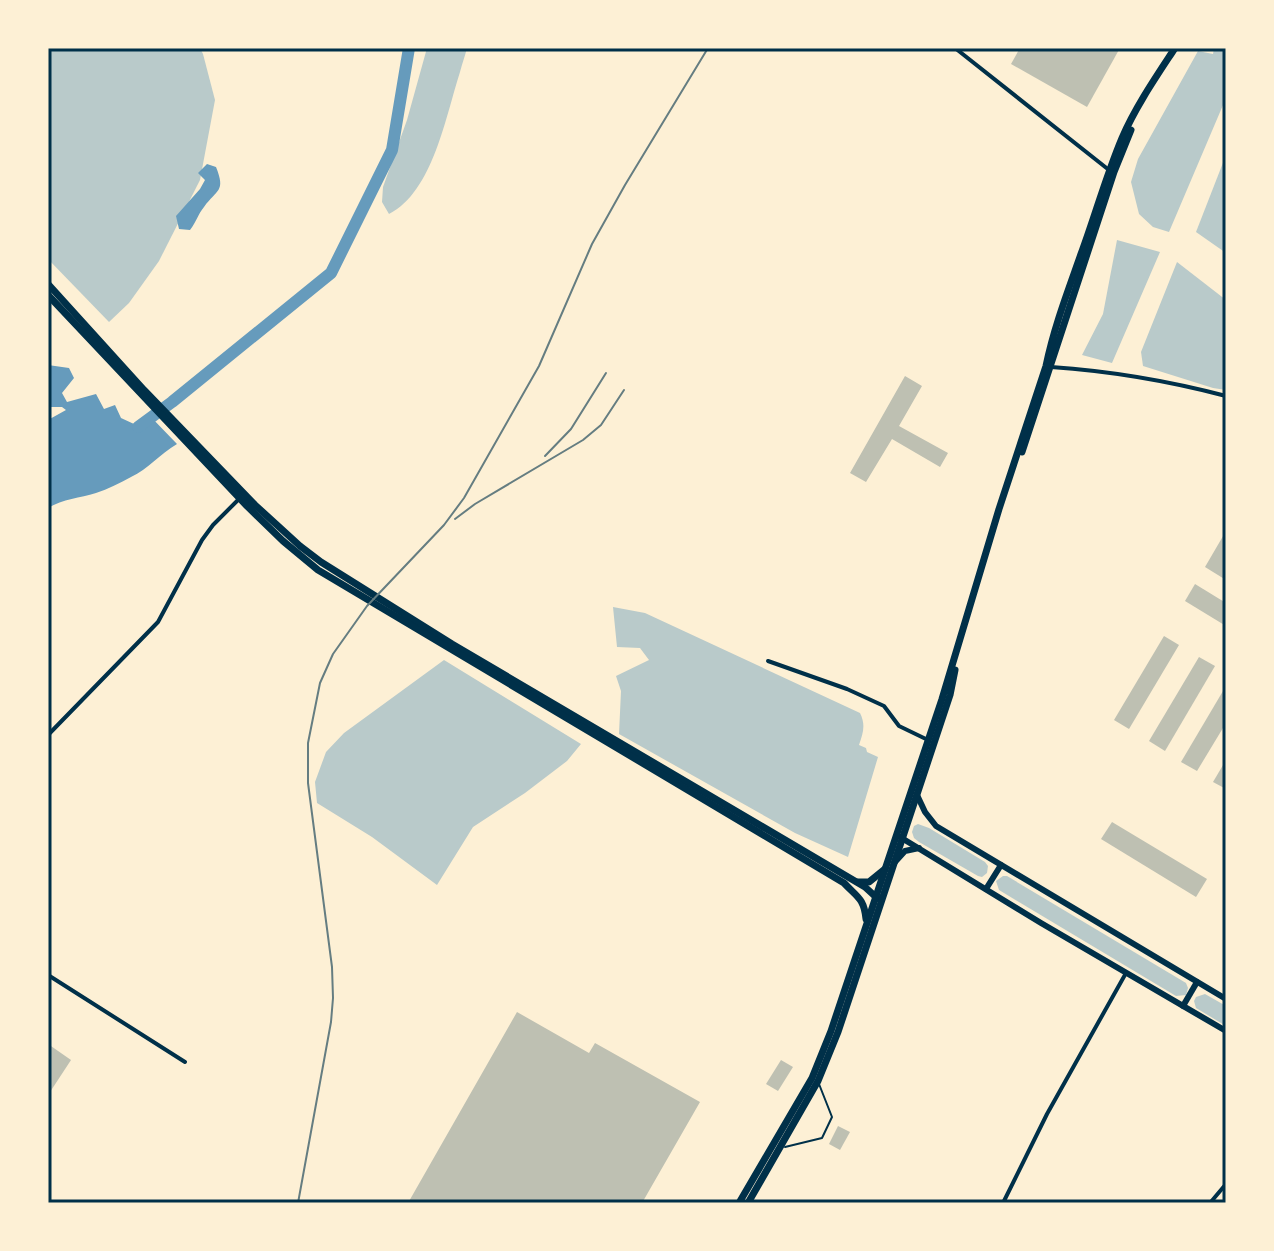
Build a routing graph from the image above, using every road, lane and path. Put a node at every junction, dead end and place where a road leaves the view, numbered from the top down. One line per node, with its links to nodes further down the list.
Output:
1 (955, 48): 3 (street)
2 (1178, 48): 3 (main road)
3 (1112, 171): 6 (main road)
4 (48, 284): 7 (main road)
5 (48, 295): 7 (main road)
6 (1048, 366): 8 (street); 12 (main road); 13 (main road)
7 (143, 392): 9 (main road)
8 (1226, 396)
9 (242, 496): 11 (street); 20 (main road)
10 (768, 661): 12 (street)
11 (48, 735)
12 (928, 740): 14 (main road)
13 (917, 795): 14 (main road); 17 (main road)
14 (900, 837): 15 (main road); 16 (main road); 18 (main road)
15 (921, 848): 16 (main road); 21 (main road)
16 (895, 862): 19 (main road)
17 (1001, 865): 21 (main road); 27 (main road)
18 (886, 868): 20 (main road); 22 (main road)
19 (889, 879): 22 (main road); 23 (main road)
20 (847, 881): 22 (main road); 24 (main road)
21 (986, 889): 25 (main road)
22 (876, 896): 23 (main road); 24 (main road)
23 (879, 907): 32 (main road)
24 (867, 924): 35 (main road)
25 (1126, 973): 29 (main road); 37 (street)
26 (48, 975): 31 (street)
27 (1197, 982): 28 (main road); 29 (main road)
28 (1226, 999)
29 (1183, 1006): 30 (main road)
30 (1226, 1031)
31 (185, 1062)
32 (818, 1081): 33 (main road); 33 (lane)
33 (780, 1148): 36 (main road)
34 (1226, 1184): 38 (street)
35 (739, 1203)
36 (748, 1203)
37 (1003, 1203)
38 (1210, 1203)

